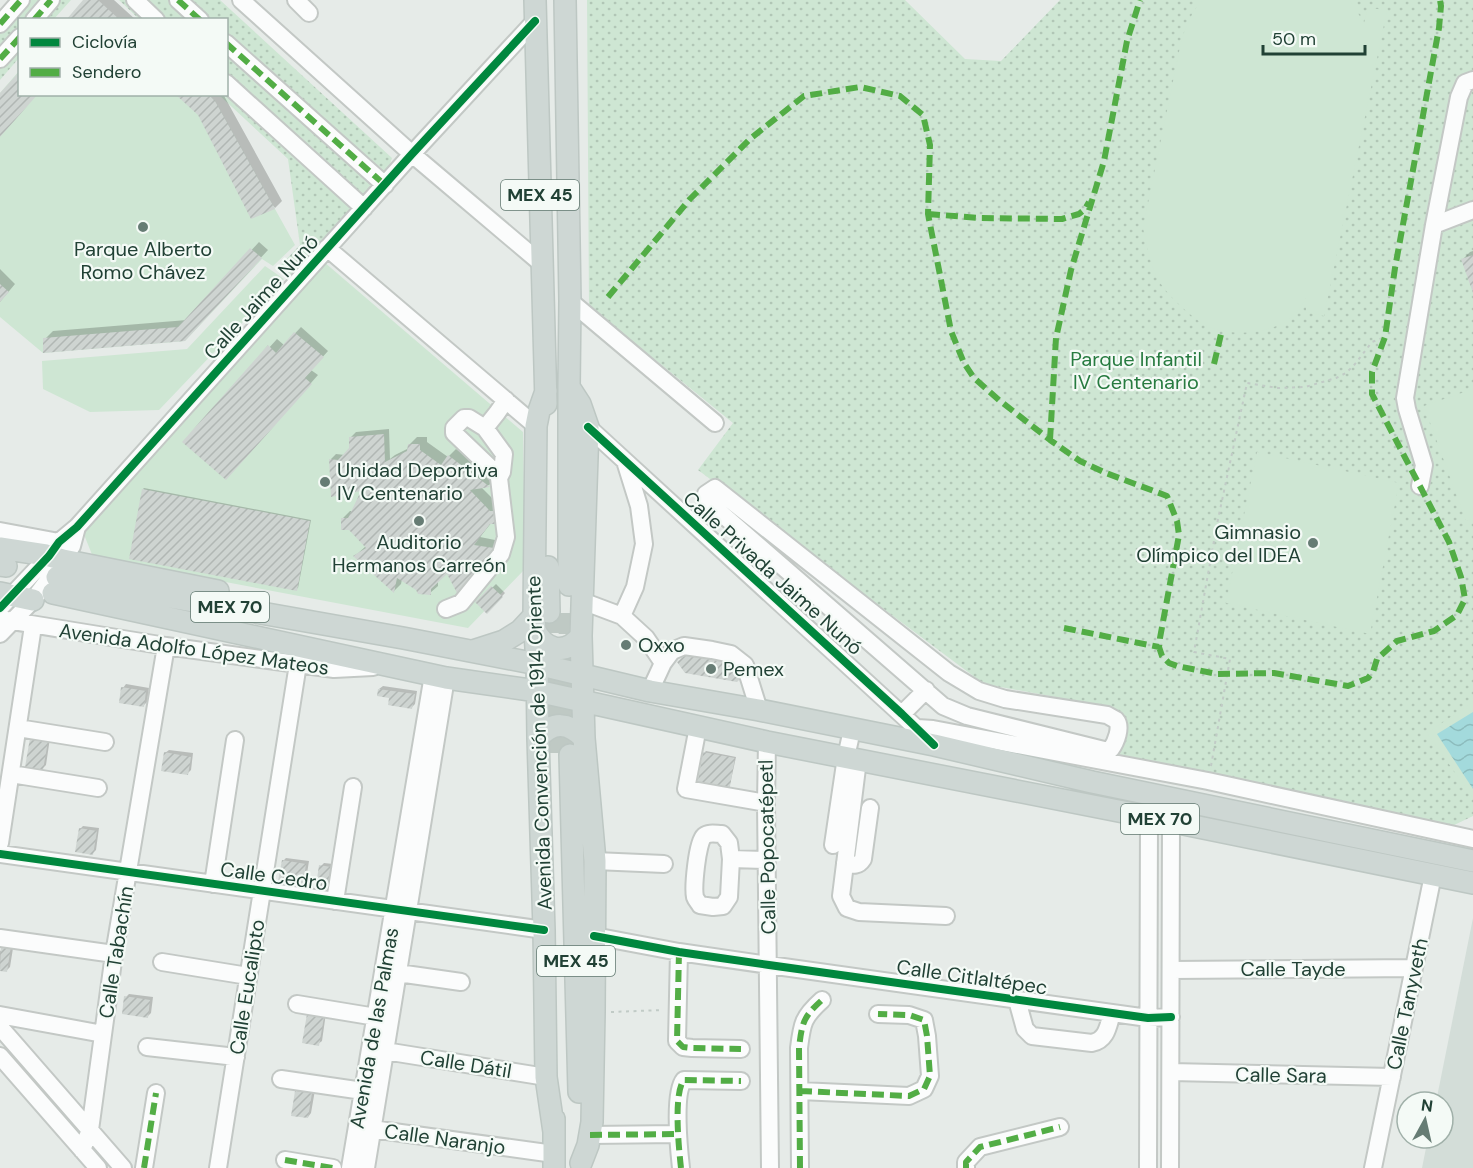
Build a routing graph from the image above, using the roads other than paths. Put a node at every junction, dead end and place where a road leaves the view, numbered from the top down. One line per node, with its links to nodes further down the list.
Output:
1 (21, 0): 13 (street)
2 (51, 0): 10 (street)
3 (135, 0): 11 (street)
4 (178, 0): 12 (street)
5 (241, 0): 19 (street)
6 (296, 0): 9 (street)
7 (565, 0): 26 (main road, Avenida Convención de 1914 Oriente / MEX 45)
8 (535, 10): 19 (street, Calle Jaime Nunó); 25 (main road, Avenida Convención de 1914 Oriente / MEX 45)
9 (309, 13)
10 (36, 18)
11 (154, 18)
12 (198, 18)
13 (0, 24)
14 (18, 38): 16 (street)
15 (228, 45): 20 (street)
16 (0, 59)
17 (1473, 80): 23 (street)
18 (228, 85): 21 (street)
19 (412, 154): 20 (street, Calle Jaime Nunó); 25 (street)
20 (385, 185): 21 (street, Calle Jaime Nunó)
21 (364, 208): 24 (street, Calle Jaime Nunó)
22 (1473, 210): 23 (street)
23 (1434, 225): 36 (street)
24 (327, 248): 29 (street); 39 (street, Calle Jaime Nunó)
25 (542, 264): 28 (main road, Avenida Convención de 1914 Oriente / MEX 45)
26 (570, 301): 27 (main road, Avenida Convención de 1914 Oriente / MEX 45); 30 (street)
27 (568, 387): 32 (main road, Avenida Convención de 1914 Oriente); 43 (main road, Avenida Convención de 1914 Oriente / MEX 45)
28 (546, 391): 31 (main road, Avenida Convención de 1914 Oriente); 43 (main road, Avenida Convención de 1914 Oriente / MEX 45)
29 (506, 400): 31 (street); 33 (street)
30 (715, 423)
31 (536, 426): 43 (main road, Avenida Convención de 1914 Oriente)
32 (588, 427): 34 (street, Calle Privada Jaime Nunó); 43 (main road, Avenida Convención de 1914 Oriente)
33 (485, 428): 35 (street); 35 (street)
34 (625, 461): 44 (street); 62 (street, Calle Privada Jaime Nunó)
35 (499, 476): 42 (street)
36 (1420, 486)
37 (0, 531): 39 (street)
38 (2, 560): 39 (main road)
39 (59, 562): 40 (street, Calle Jaime Nunó); 41 (street, Calle Jaime Nunó); 50 (main road, MEX 70); 54 (main road, MEX 70)
40 (4, 599): 41 (main road)
41 (33, 600): 45 (street, Calle Jaime Nunó)
42 (446, 609)
43 (554, 614): 44 (street); 48 (main road, Avenida Convención de 1914 Oriente); 48 (main road); 50 (main road); 53 (main road, Avenida Convención de 1914 Oriente)
44 (622, 616): 51 (street)
45 (6, 620): 46 (street, Avenida Adolfo López Mateos); 47 (street, Calle Jaime Nunó)
46 (33, 626): 49 (street, Avenida Adolfo López Mateos); 64 (street)
47 (0, 634)
48 (581, 636): 56 (main road, Avenida Convención de 1914 Oriente)
49 (166, 646): 52 (street, Avenida Adolfo López Mateos); 93 (street, Calle Tabachín)
50 (472, 651): 53 (main road, MEX 70)
51 (663, 663): 58 (street); 61 (street)
52 (298, 664): 54 (street, Avenida Adolfo López Mateos); 97 (street, Calle Eucalipto)
53 (537, 664): 56 (main road, MEX 70); 59 (main road, Avenida Convención de 1914 Oriente)
54 (389, 666): 55 (main road, MEX 70)
55 (440, 676): 59 (main road, MEX 70); 99 (street, Avenida de las Palmas)
56 (583, 676): 58 (main road, MEX 70); 60 (main road, Avenida Convención de 1914 Oriente)
57 (926, 690): 57 (street); 62 (street)
58 (650, 691): 61 (main road, MEX 70)
59 (537, 692): 60 (main road, MEX 70); 72 (main road, Avenida Convención de 1914 Oriente)
60 (583, 701): 63 (main road, MEX 70); 67 (main road, Avenida Convención de 1914 Oriente)
61 (759, 710): 66 (main road, MEX 70)
62 (902, 714): 65 (street, Calle Privada Jaime Nunó)
63 (698, 727): 70 (main road, MEX 70); 79 (street)
64 (18, 728): 69 (street); 75 (street)
65 (917, 728): 71 (street, Calle Privada Jaime Nunó); 74 (street)
66 (852, 729): 71 (main road, MEX 70); 73 (street)
67 (584, 738): 72 (main road); 89 (main road, Avenida Convención de 1914 Oriente)
68 (235, 740): 95 (street)
69 (105, 742)
70 (767, 742): 73 (main road, MEX 70); 79 (street, Calle Popocatépetl)
71 (934, 746): 78 (main road, MEX 70)
72 (553, 749): 101 (main road, Avenida Convención de 1914 Oriente); 140 (main road, Avenida Convención de 1914 Oriente / MEX 45); 146 (main road, Avenida Convención de 1914 Oriente / MEX 45)
73 (852, 759): 81 (main road, MEX 70); 85 (street); 91 (street)
74 (1140, 769): 78 (street); 83 (street)
75 (10, 774): 77 (street); 84 (street)
76 (352, 787): 98 (street)
77 (98, 788)
78 (1136, 790): 90 (main road, MEX 70)
79 (766, 803): 88 (street, Calle Popocatépetl)
80 (870, 808): 91 (street)
81 (1149, 817): 82 (main road, MEX 70); 121 (street)
82 (1171, 821): 94 (main road, MEX 70); 109 (street)
83 (1469, 834)
84 (0, 843)
85 (833, 845)
86 (0, 854): 93 (street, Calle Cedro)
87 (731, 859): 88 (street)
88 (767, 860): 107 (street, Calle Popocatépetl)
89 (595, 861): 92 (street); 102 (main road, Avenida Convención de 1914 Oriente)
90 (1473, 861)
91 (845, 863): 100 (street)
92 (664, 864)
93 (128, 872): 95 (street, Calle Cedro); 105 (street, Calle Tabachín)
94 (1433, 875): 96 (main road, MEX 70); 108 (street, Calle Tanyveth)
95 (213, 884): 97 (street, Calle Cedro)
96 (1473, 884)
97 (262, 891): 98 (street, Calle Cedro); 111 (street, Calle Eucalipto)
98 (335, 901): 99 (street, Calle Cedro)
99 (401, 910): 101 (street, Calle Cedro); 110 (street, Avenida de las Palmas); 119 (street, Avenida de las Palmas)
100 (946, 916)
101 (544, 930): 130 (main road, Avenida Convención de 1914 Oriente)
102 (594, 936): 104 (street); 142 (main road, Avenida Convención de 1914 Oriente)
103 (0, 938): 105 (street)
104 (679, 952): 107 (street); 125 (street)
105 (114, 954): 123 (street, Calle Tabachín)
106 (162, 962): 111 (street)
107 (769, 965): 114 (street, Calle Citlaltépec); 155 (street, Calle Popocatépetl)
108 (1414, 968): 109 (street, Calle Tayde); 131 (street, Calle Tanyveth)
109 (1171, 970): 120 (street)
110 (398, 973): 112 (street); 126 (street, Avenida de las Palmas)
111 (248, 976): 128 (street, Calle Eucalipto)
112 (461, 982)
113 (822, 1000): 135 (street)
114 (1017, 1000): 116 (street, Calle Citlaltépec); 116 (street)
115 (297, 1004): 119 (street)
116 (1112, 1013): 121 (street, Calle Citlaltépec)
117 (878, 1014): 135 (street)
118 (0, 1015): 123 (street)
119 (376, 1017): 134 (street, Avenida de las Palmas)
120 (1171, 1017): 121 (street, Calle Citlaltépec); 129 (street)
121 (1148, 1018): 158 (street)
122 (0, 1027): 139 (street)
123 (103, 1034): 139 (street, Calle Tabachín)
124 (147, 1047): 128 (street)
125 (741, 1049)
126 (385, 1051): 130 (street, Calle Dátil); 138 (street, Avenida de las Palmas)
127 (0, 1056): 143 (street)
128 (236, 1057): 150 (street, Calle Eucalipto)
129 (1171, 1072): 131 (street, Calle Sara); 159 (street)
130 (546, 1077): 140 (main road, Avenida Convención de 1914 Oriente)
131 (1392, 1077): 160 (street, Calle Tanyveth)
132 (281, 1079): 134 (street)
133 (741, 1081): 141 (street)
134 (363, 1091): 152 (street, Avenida de las Palmas)
135 (800, 1091): 156 (street)
136 (156, 1093): 149 (street)
137 (1060, 1126): 157 (street)
138 (372, 1129): 145 (street, Calle Naranjo); 153 (street, Avenida de las Palmas)
139 (90, 1130): 143 (street, Calle Tabachín); 148 (street)
140 (554, 1132): 145 (main road, Avenida Convención de 1914 Oriente / MEX 45)
141 (678, 1134): 142 (street); 154 (street)
142 (590, 1135): 146 (main road, Avenida Convención de 1914 Oriente)
143 (82, 1150): 147 (street)
144 (285, 1160): 151 (street)
145 (554, 1161)
146 (581, 1165)
147 (98, 1168)
148 (123, 1168)
149 (144, 1168)
150 (218, 1168)
151 (333, 1168)
152 (350, 1168)
153 (366, 1168)
154 (681, 1168)
155 (770, 1168)
156 (800, 1168)
157 (966, 1168)
158 (1148, 1168)
159 (1170, 1168)
160 (1373, 1168)

